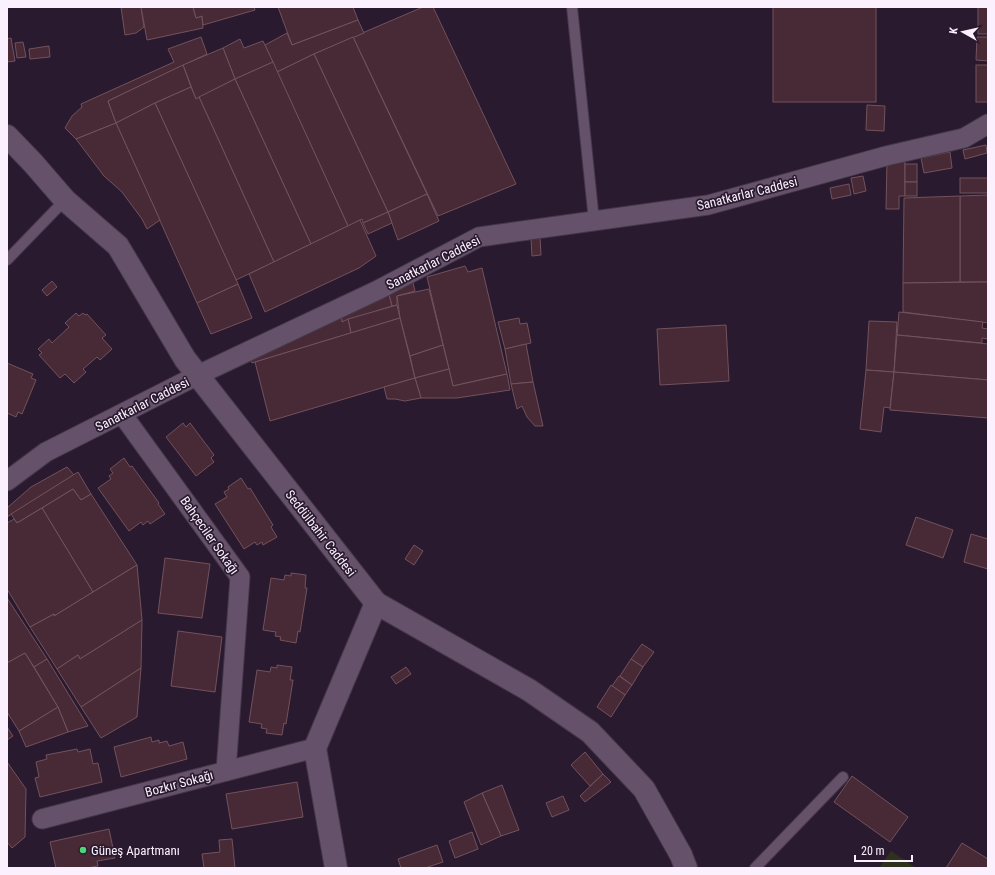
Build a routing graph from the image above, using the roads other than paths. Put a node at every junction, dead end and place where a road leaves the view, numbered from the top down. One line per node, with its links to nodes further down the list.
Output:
1 (572, 7): 5 (lane)
2 (988, 124): 5 (street, Sanatkarlar Caddesi)
3 (7, 136): 4 (street, Seddülbahir Caddesi)
4 (65, 200): 6 (lane); 7 (street, Seddülbahir Caddesi)
5 (594, 221): 7 (street, Sanatkarlar Caddesi)
6 (7, 260)
7 (198, 375): 8 (street, Sanatkarlar Caddesi); 10 (street, Seddülbahir Caddesi)
8 (122, 414): 9 (street, Sanatkarlar Caddesi); 12 (street, Bahçeciler Sokağı)
9 (7, 481)
10 (376, 603): 11 (street); 16 (street, Seddülbahir Caddesi)
11 (315, 748): 12 (street, Bozkır Sokağı); 15 (street)
12 (226, 771): 14 (street, Bozkır Sokağı)
13 (843, 777): 17 (lane)
14 (42, 819)
15 (336, 868)
16 (686, 868)
17 (755, 868)

